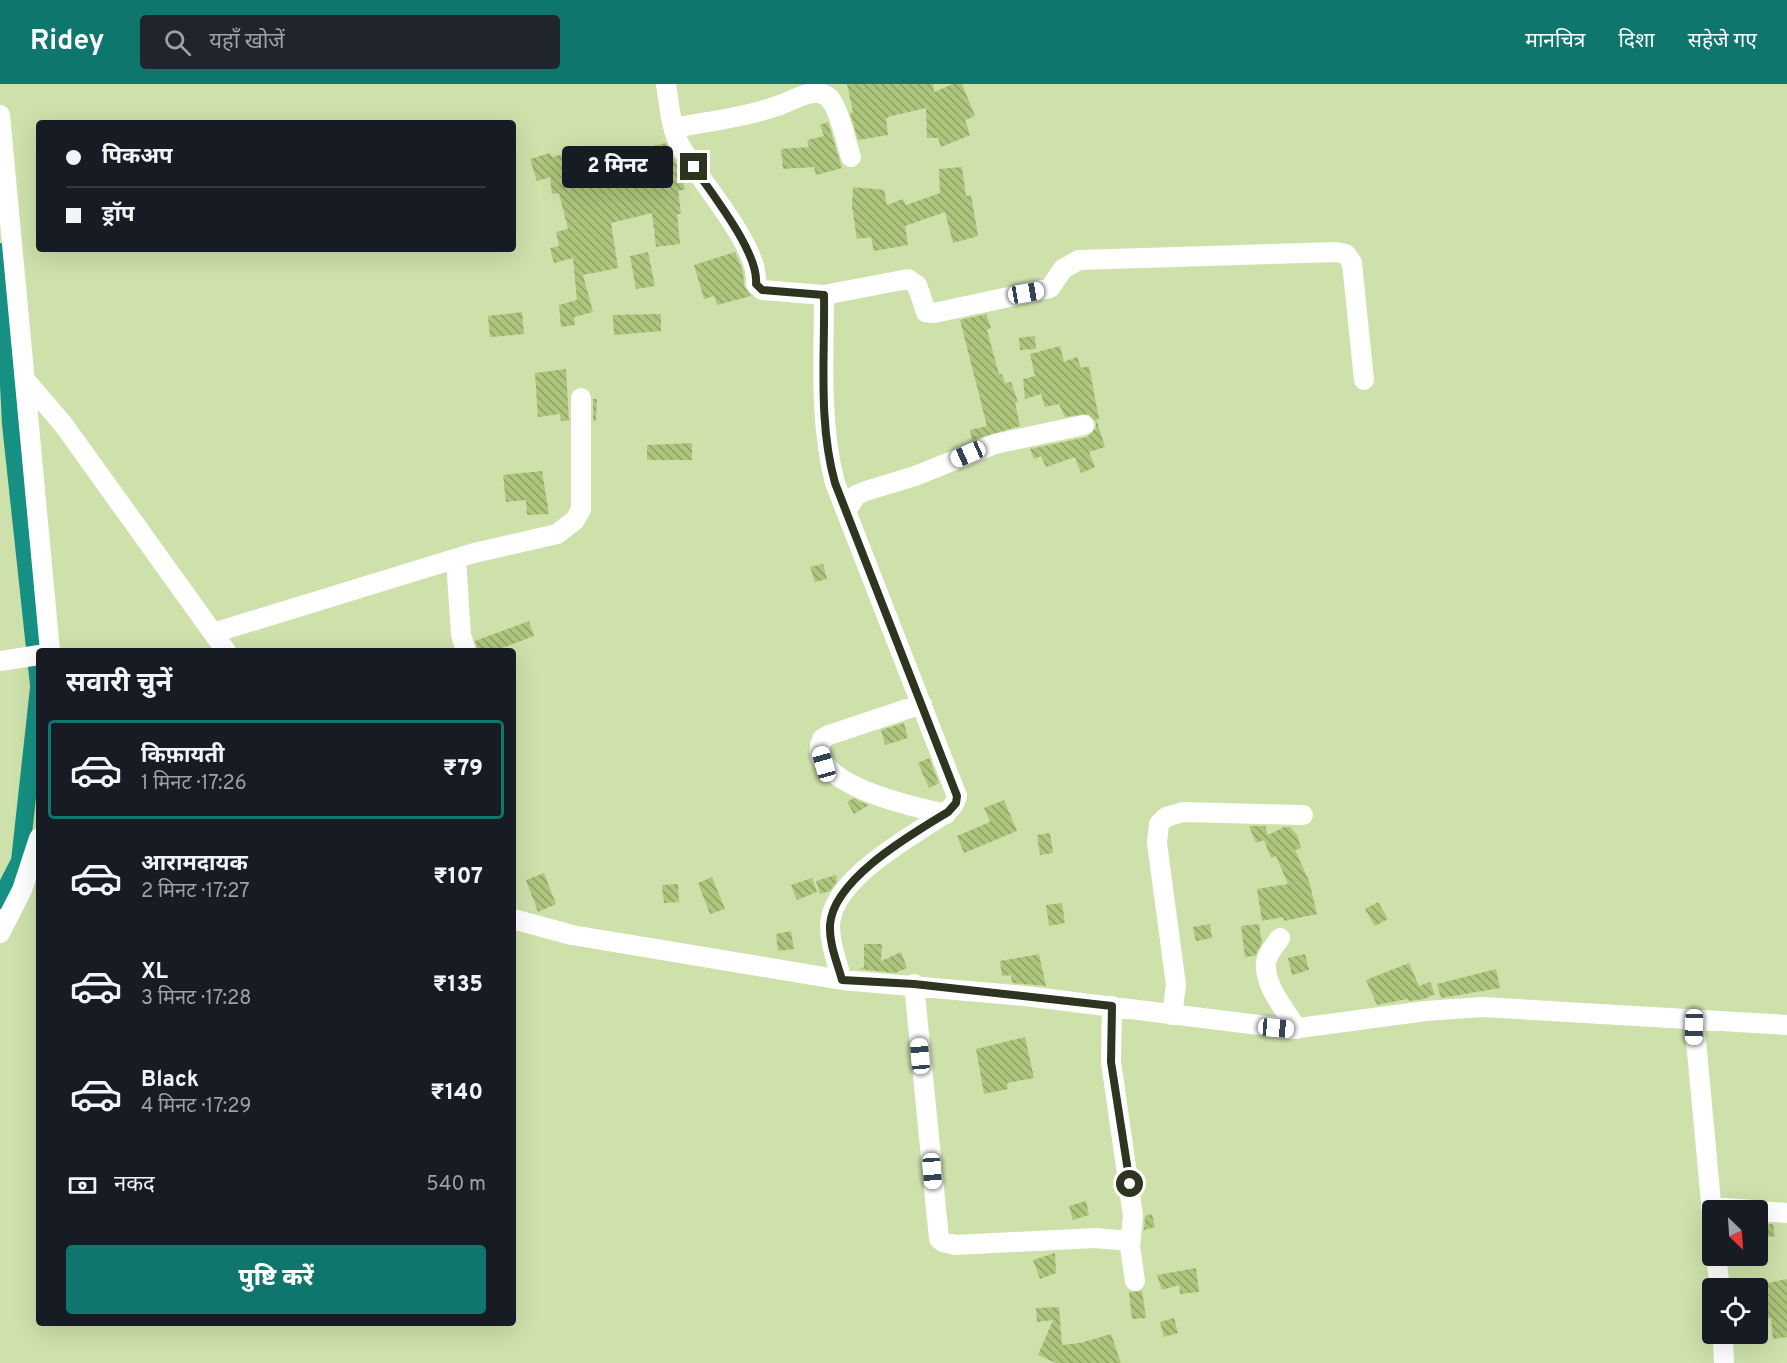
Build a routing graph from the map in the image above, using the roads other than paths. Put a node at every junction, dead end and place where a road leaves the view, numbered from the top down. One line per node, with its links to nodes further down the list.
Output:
1 (666, 84): 3 (street)
2 (0, 116): 7 (street)
3 (675, 128): 4 (street); 5 (street)
4 (851, 157)
5 (824, 295): 6 (street); 10 (street)
6 (1364, 380)
7 (26, 381): 12 (street); 13 (street)
8 (581, 398): 11 (street)
9 (1084, 425): 10 (street)
10 (847, 510): 18 (street)
11 (456, 559): 12 (street); 15 (street)
12 (213, 633): 14 (street)
13 (50, 648)
14 (223, 648)
15 (465, 648)
16 (32, 656): 17 (street)
17 (0, 662)
18 (922, 704): 19 (street); 19 (street)
19 (946, 813): 25 (street)
20 (1303, 815): 27 (street)
21 (36, 847): 23 (street)
22 (516, 920): 25 (street)
23 (0, 933)
24 (1280, 938): 30 (street)
25 (842, 980): 26 (street)
26 (914, 984): 28 (street); 35 (street)
27 (1172, 1015): 28 (street); 30 (street)
28 (1111, 1016): 35 (street)
29 (1787, 1026): 31 (street)
30 (1297, 1029): 31 (street)
31 (1694, 1029): 32 (street)
32 (1710, 1200)
33 (1768, 1212): 34 (street)
34 (1787, 1213)
35 (1130, 1241): 36 (street)
36 (1135, 1281)
37 (1723, 1344): 38 (street)
38 (1724, 1363)

